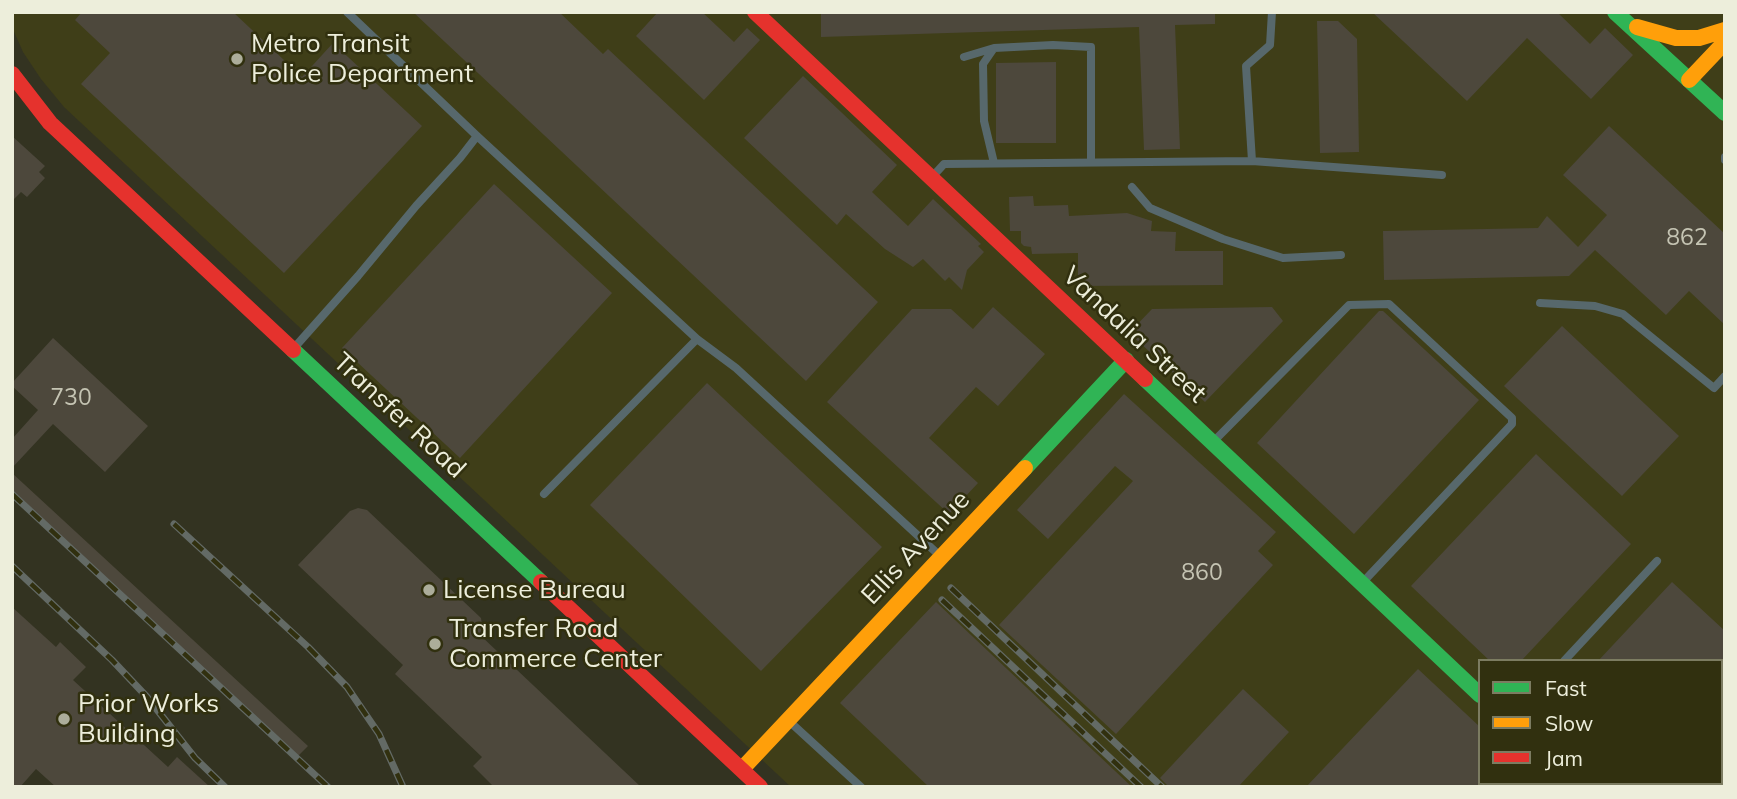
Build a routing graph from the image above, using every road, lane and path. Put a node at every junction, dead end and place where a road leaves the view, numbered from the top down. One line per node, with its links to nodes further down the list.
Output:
1 (347, 12): 12 (lane)
2 (755, 12): 17 (street, Vandalia Street)
3 (1272, 12): 13 (lane)
4 (1625, 18): 5 (street); 10 (street)
5 (1725, 30)
6 (1725, 42): 10 (street)
7 (994, 48): 8 (lane); 14 (lane); 15 (lane)
8 (964, 57)
9 (12, 74): 22 (street, Transfer Road)
10 (1689, 80): 11 (street)
11 (1725, 113)
12 (477, 136): 21 (lane); 22 (lane)
13 (1252, 161): 14 (lane); 16 (lane)
14 (1091, 162): 15 (lane)
15 (994, 163): 17 (lane)
16 (1441, 176)
17 (931, 178): 23 (street, Vandalia Street)
18 (1132, 187): 19 (lane)
19 (1341, 255)
20 (1541, 303): 24 (lane)
21 (698, 339): 26 (lane); 27 (lane)
22 (292, 350): 33 (street, Transfer Road)
23 (1126, 360): 25 (street, Vandalia Street); 27 (street, Ellis Avenue)
24 (1725, 376)
25 (1213, 442): 29 (street, Vandalia Street); 29 (lane)
26 (544, 494)
27 (941, 557): 32 (street, Ellis Avenue)
28 (1657, 561): 30 (lane)
29 (1362, 583): 31 (street, Vandalia Street)
30 (1566, 659)
31 (1478, 693)
32 (788, 720): 33 (street, Ellis Avenue); 35 (lane)
33 (742, 769): 34 (street, Transfer Road)
34 (761, 787)
35 (861, 787)

